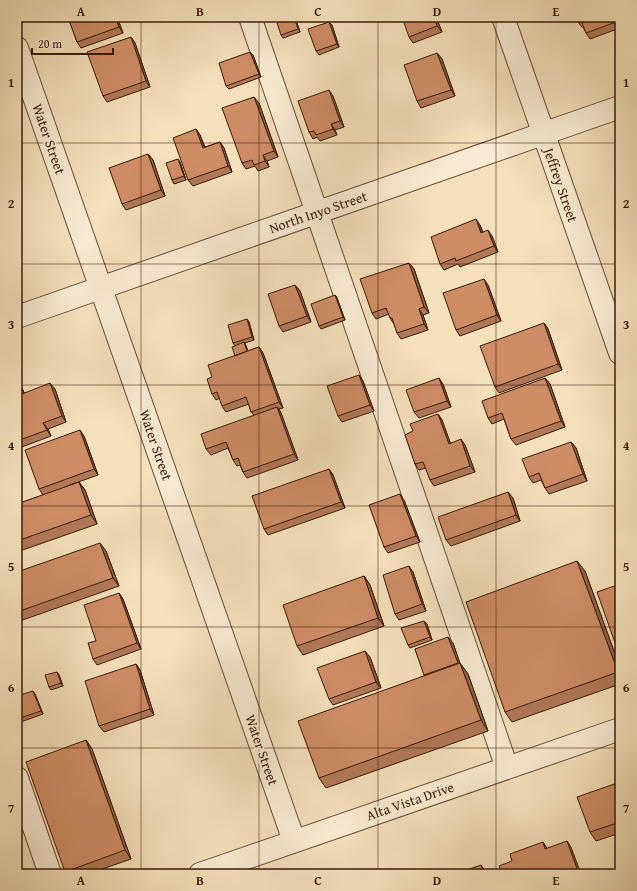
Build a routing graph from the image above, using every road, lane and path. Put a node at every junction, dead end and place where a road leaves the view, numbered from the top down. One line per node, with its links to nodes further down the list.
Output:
1 (250, 17): 6 (street)
2 (503, 17): 5 (street, Jeffrey Street)
3 (17, 48): 7 (street, Water Street)
4 (620, 107): 5 (street, North Inyo Street)
5 (544, 134): 6 (street, North Inyo Street); 9 (street, Jeffrey Street)
6 (318, 212): 7 (street, North Inyo Street); 11 (street)
7 (101, 288): 8 (street, North Inyo Street); 13 (street, Water Street)
8 (17, 317)
9 (620, 353)
10 (620, 729): 11 (street, Alta Vista Drive)
11 (507, 768): 13 (street, Alta Vista Drive)
12 (17, 778): 14 (street)
13 (294, 841): 15 (street, Alta Vista Drive)
14 (50, 874)
15 (200, 874)

